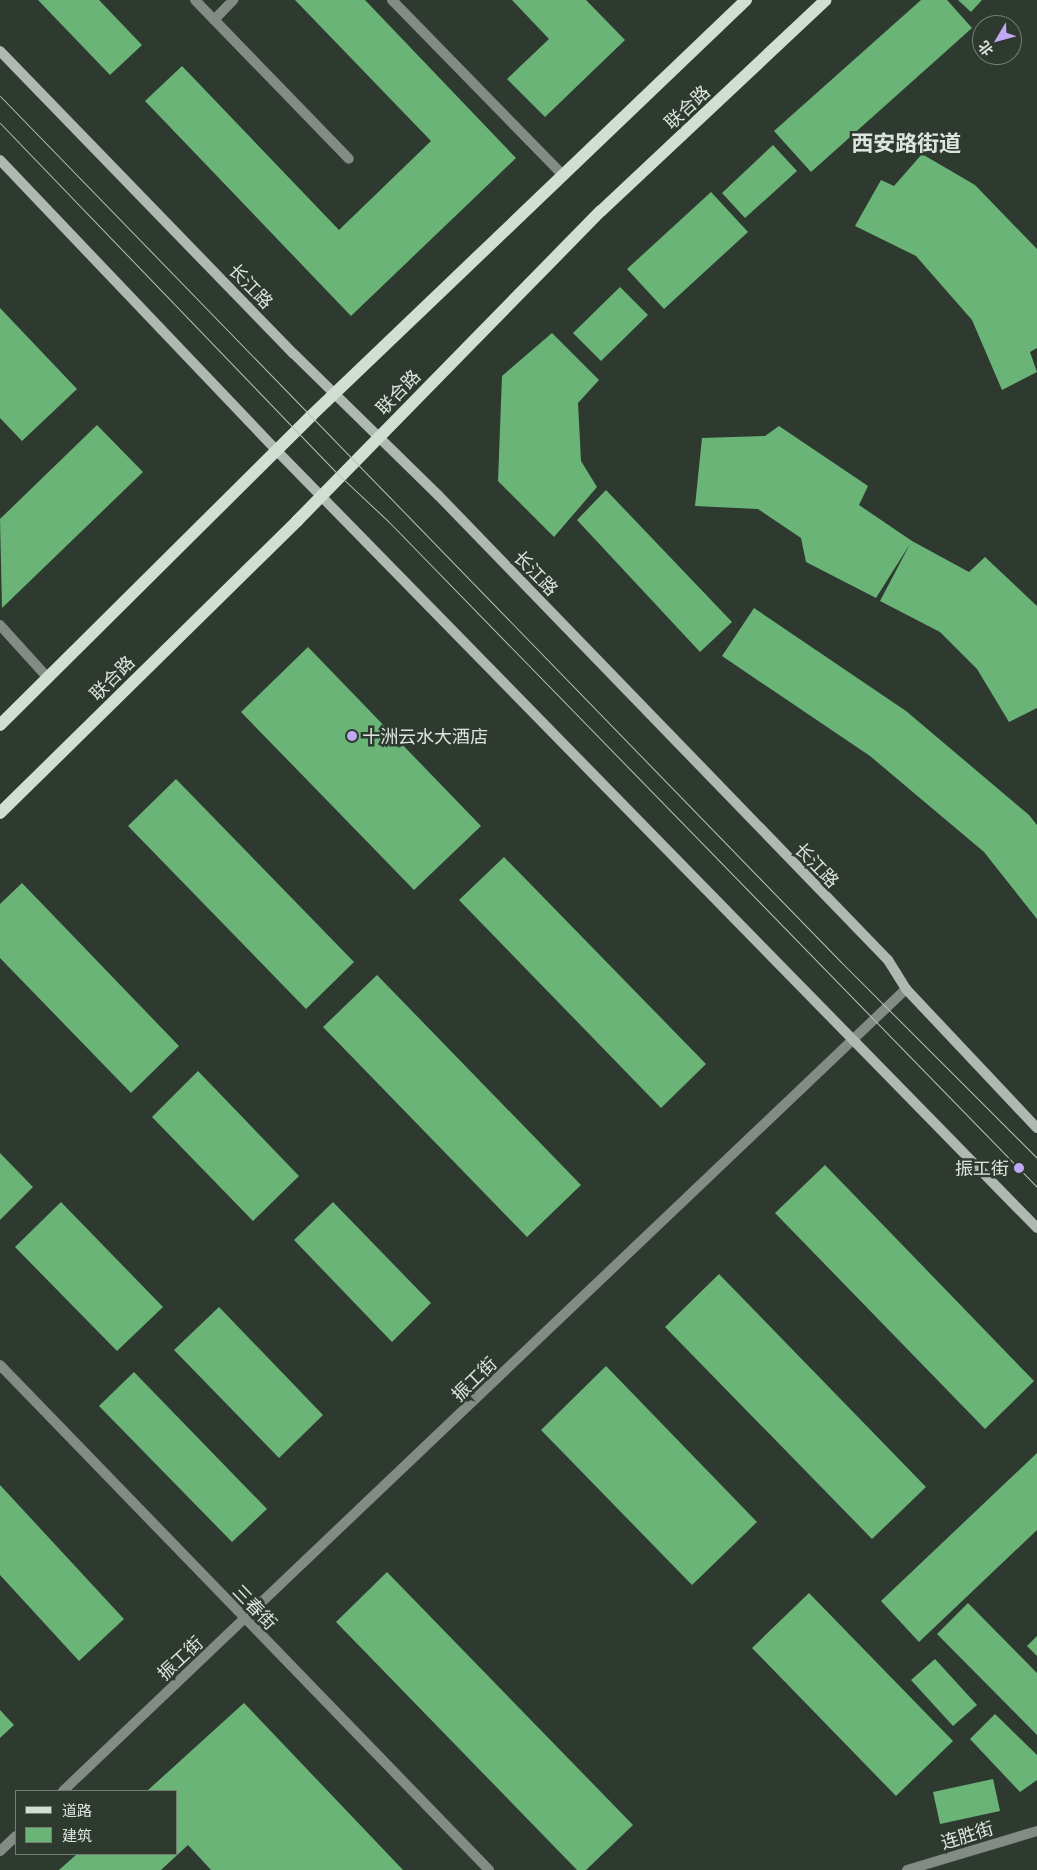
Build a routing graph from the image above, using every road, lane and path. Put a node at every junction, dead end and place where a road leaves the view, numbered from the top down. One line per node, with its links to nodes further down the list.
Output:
1 (195, 0): 6 (street)
2 (234, 0): 6 (street)
3 (392, 0): 10 (street)
4 (746, 0): 10 (main road, 联合路)
5 (826, 0): 12 (main road, 联合路)
6 (214, 20): 8 (street)
7 (0, 51): 11 (main road, 长江路)
8 (349, 159)
9 (0, 160): 13 (main road)
10 (563, 175): 11 (main road, 联合路)
11 (334, 394): 12 (main road, 长江路); 13 (main road, 联合路)
12 (379, 437): 14 (main road, 联合路); 19 (main road, 长江路)
13 (276, 451): 14 (main road); 16 (main road, 联合路)
14 (321, 496): 18 (main road, 联合路); 20 (main road)
15 (0, 625): 16 (street)
16 (48, 678): 17 (main road, 联合路)
17 (0, 725)
18 (0, 814)
19 (906, 989): 20 (street, 振工街); 21 (main road, 长江路)
20 (852, 1040): 22 (main road); 24 (street, 振工街)
21 (1037, 1128)
22 (1037, 1228)
23 (0, 1365): 24 (street, 三春街)
24 (244, 1620): 25 (street, 振工街); 29 (street, 三春街)
25 (64, 1790)
26 (1037, 1831): 30 (street, 连胜街)
27 (15, 1837): 28 (street)
28 (0, 1851)
29 (489, 1870)
30 (907, 1870)

